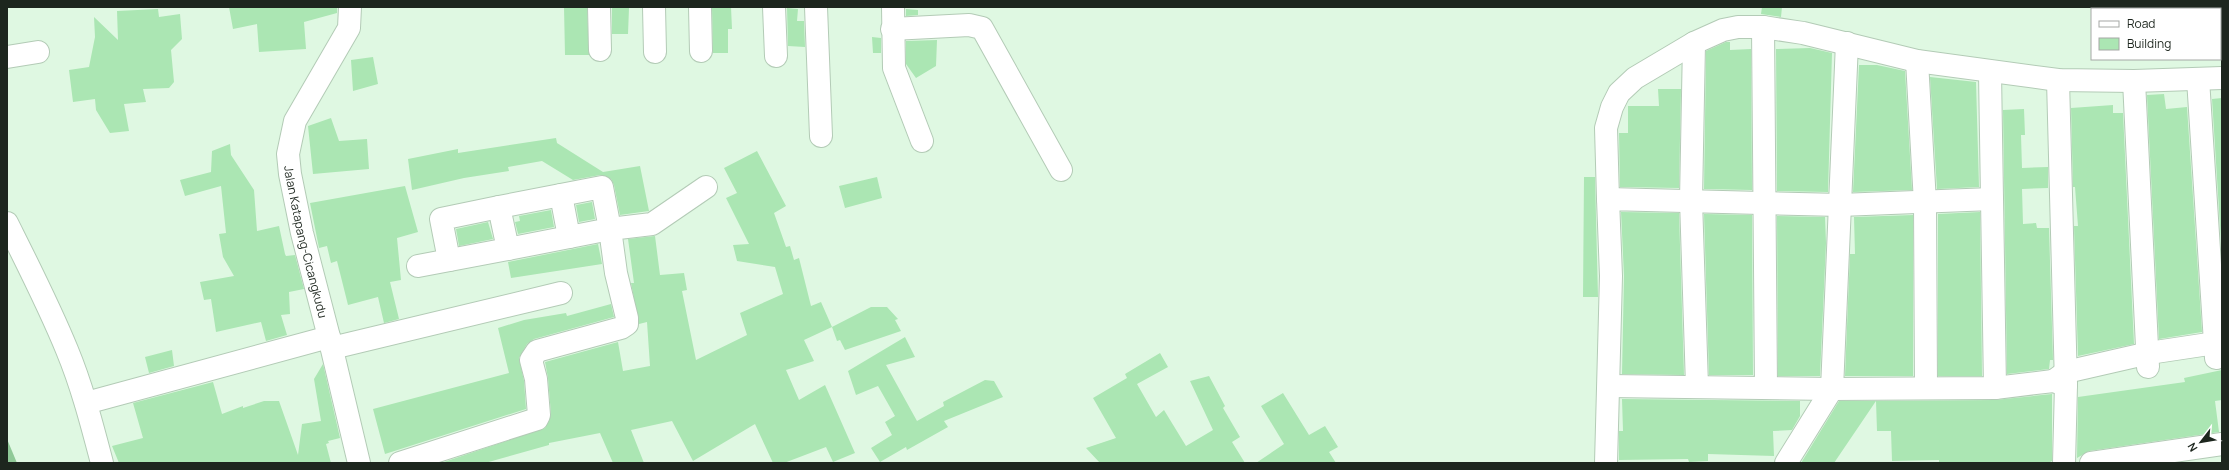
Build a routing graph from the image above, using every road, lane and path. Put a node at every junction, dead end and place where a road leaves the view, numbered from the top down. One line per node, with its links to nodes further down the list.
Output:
1 (350, 7): 43 (street, Jalan Katapang-Cicangkudu)
2 (599, 7): 12 (street)
3 (654, 7): 15 (street)
4 (700, 7): 13 (street)
5 (774, 7): 16 (street)
6 (816, 7): 24 (street)
7 (893, 7): 9 (street)
8 (1764, 27): 10 (street); 11 (street); 33 (street)
9 (892, 28): 25 (street); 26 (street)
10 (1694, 43): 29 (street); 31 (street)
11 (1847, 43): 18 (street); 34 (street)
12 (600, 50)
13 (701, 51)
14 (38, 52): 17 (street)
15 (655, 52)
16 (776, 56)
17 (7, 57)
18 (1917, 61): 19 (street); 32 (street)
19 (1990, 72): 22 (street); 30 (street)
20 (2222, 78): 21 (street)
21 (2198, 79): 23 (street); 44 (street)
22 (2058, 80): 23 (street); 46 (street)
23 (2134, 81): 45 (street)
24 (821, 136)
25 (922, 141)
26 (1061, 170)
27 (706, 187): 37 (street)
28 (561, 195): 35 (street); 37 (street); 38 (street)
29 (1608, 199): 31 (street); 47 (street)
30 (1992, 199): 32 (street); 51 (street)
31 (1691, 200): 33 (street); 48 (street)
32 (1925, 203): 34 (street); 50 (street)
33 (1764, 204): 34 (street); 49 (street)
34 (1840, 205): 52 (street)
35 (499, 207): 39 (street); 40 (street)
36 (7, 223): 53 (street)
37 (610, 229): 38 (street); 57 (street)
38 (569, 237): 39 (street)
39 (508, 249): 40 (street)
40 (449, 260): 41 (street)
41 (418, 266)
42 (561, 293): 43 (street)
43 (330, 342): 53 (street); 56 (street, Jalan Katapang-Cicangkudu)
44 (2217, 347): 45 (street)
45 (2148, 360): 46 (street)
46 (2062, 379): 51 (street); 60 (street)
47 (1609, 386): 48 (street); 58 (street)
48 (1697, 386): 49 (street)
49 (1766, 387): 52 (street)
50 (1926, 388): 51 (street); 52 (street)
51 (1994, 388)
52 (1832, 389): 59 (street)
53 (86, 403): 55 (street)
54 (2222, 444): 61 (street)
55 (102, 463)
56 (359, 463)
57 (400, 463)
58 (1612, 463)
59 (1786, 463)
60 (2064, 463)
61 (2091, 463)

